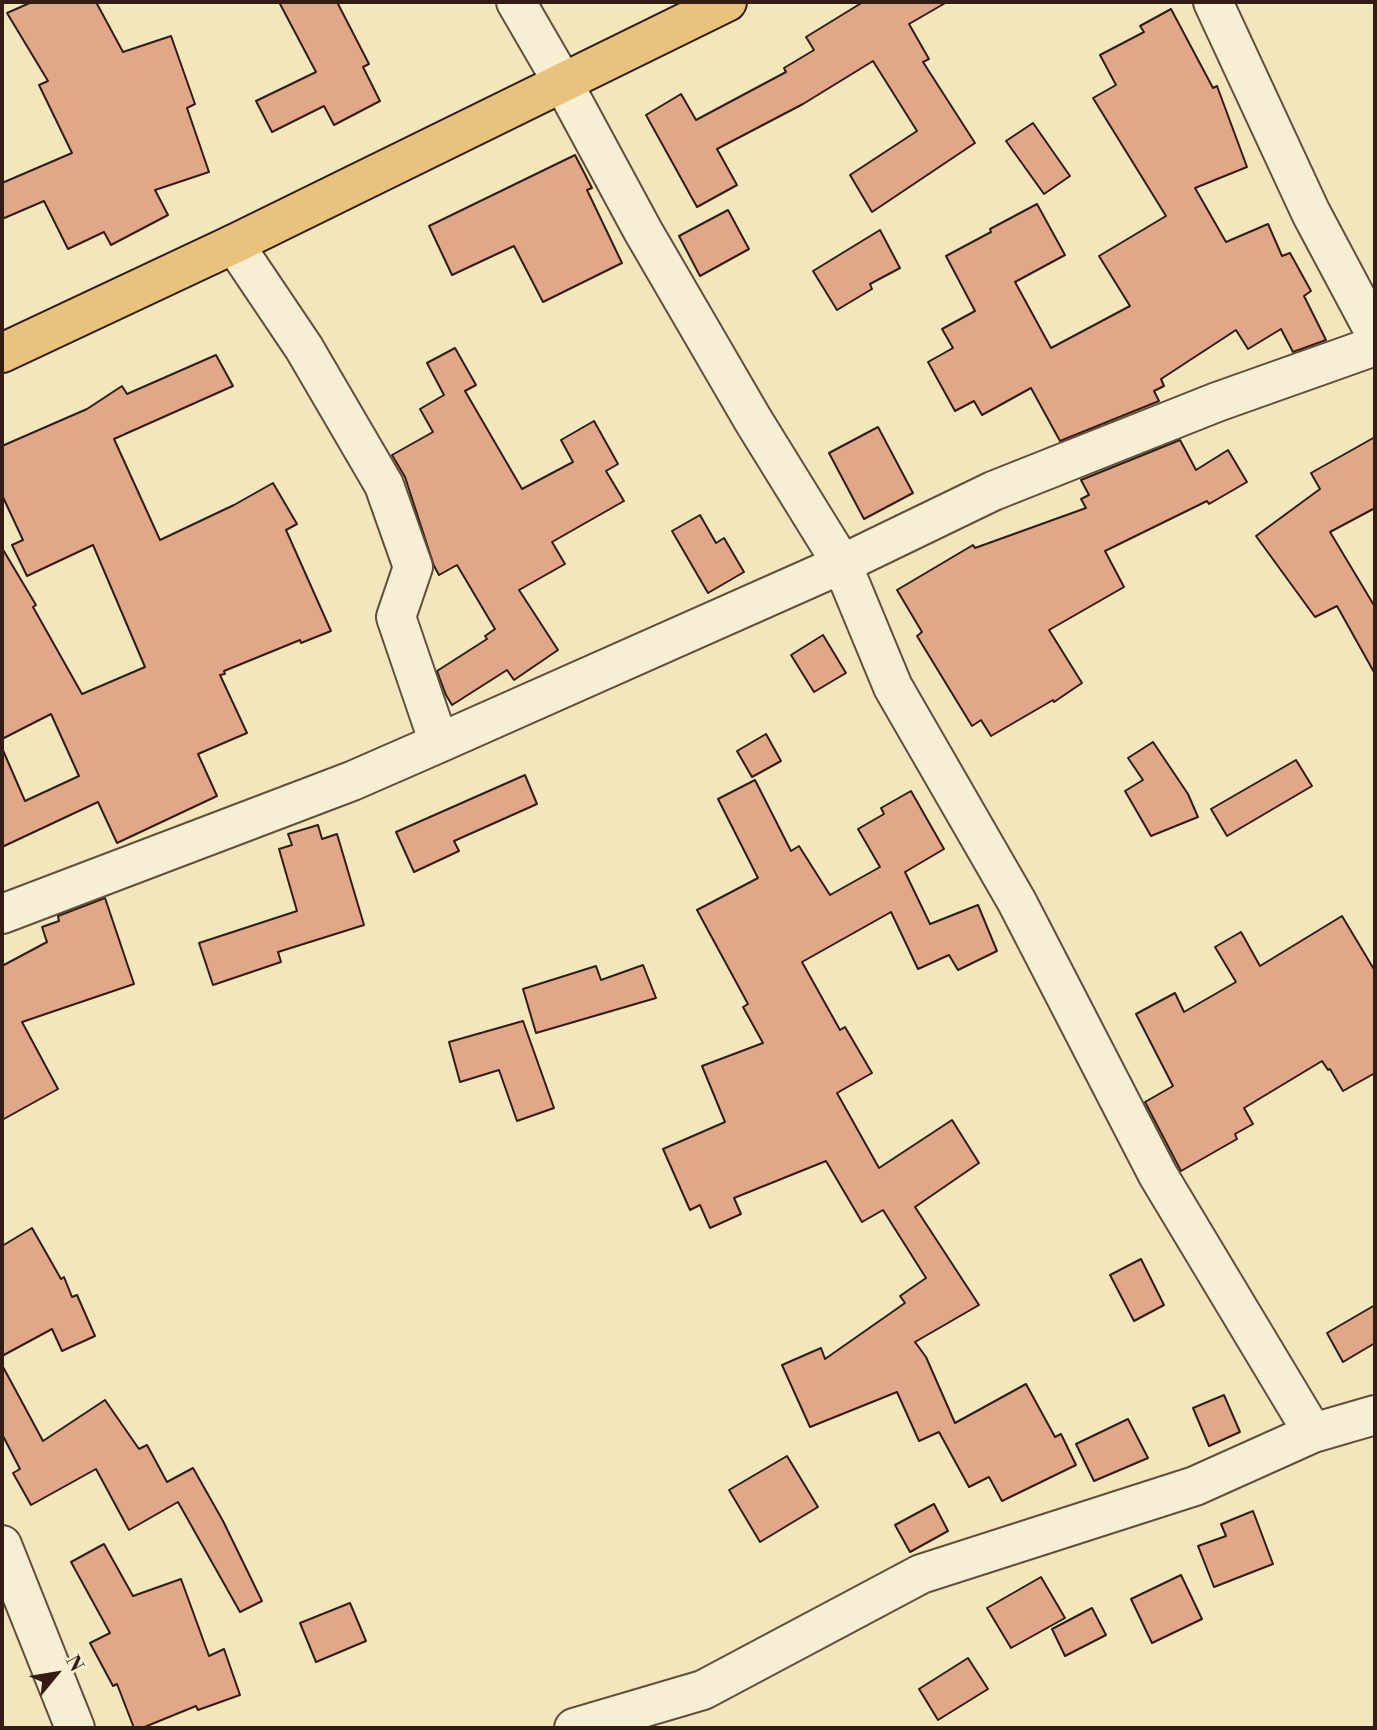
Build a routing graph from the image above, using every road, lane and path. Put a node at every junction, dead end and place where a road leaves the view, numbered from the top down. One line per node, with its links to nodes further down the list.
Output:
1 (516, 2): 4 (street)
2 (727, 2): 4 (main road)
3 (1213, 2): 6 (street)
4 (563, 83): 5 (main road); 9 (street)
5 (234, 244): 8 (main road); 10 (street)
6 (1375, 333)
7 (1375, 346): 9 (street)
8 (2, 353)
9 (842, 564): 10 (street); 13 (street)
10 (439, 743): 11 (street)
11 (2, 914)
12 (1375, 1415): 13 (street)
13 (1313, 1433): 16 (street)
14 (2, 1545): 15 (street)
15 (75, 1728)
16 (574, 1728)

